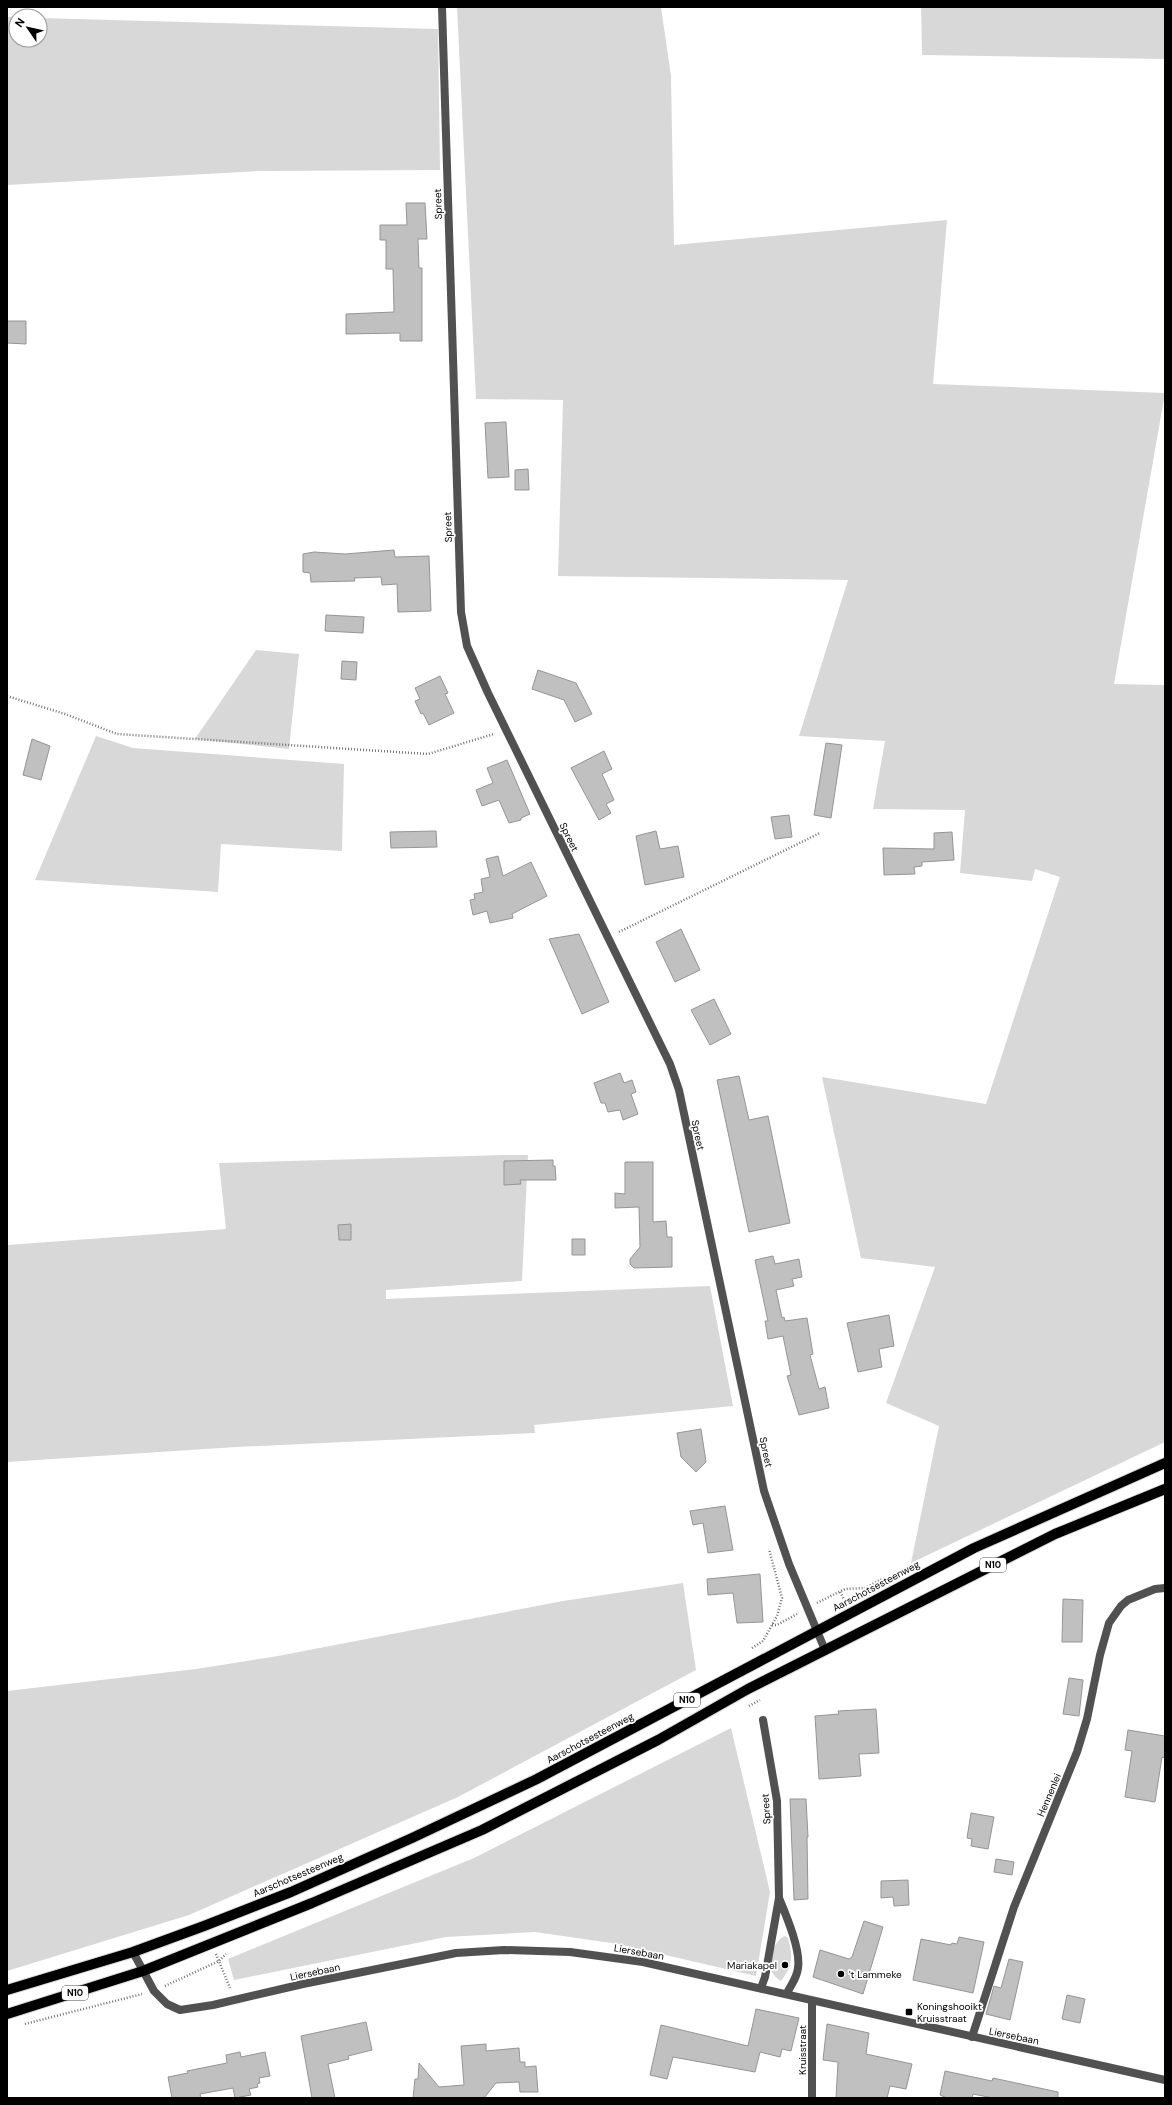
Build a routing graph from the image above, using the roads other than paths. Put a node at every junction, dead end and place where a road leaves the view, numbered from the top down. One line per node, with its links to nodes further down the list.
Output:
1 (442, 7): 5 (street, Spreet)
2 (1165, 1463): 5 (main road, Aarschotsesteenweg / N10)
3 (1165, 1489): 6 (main road, N10)
4 (1165, 1588): 16 (street, Hennenlei)
5 (816, 1632): 6 (street, Spreet); 9 (main road, Aarschotsesteenweg / N10)
6 (825, 1650): 10 (main road, N10)
7 (763, 1720): 8 (street, Spreet)
8 (779, 1898): 11 (street, Spreet); 13 (street, Spreet)
9 (133, 1952): 10 (street, Liersebaan); 12 (main road, Aarschotsesteenweg / N10)
10 (143, 1971): 11 (street, Liersebaan); 15 (main road, N10)
11 (762, 1988): 13 (street, Liersebaan)
12 (7, 1990)
13 (787, 1994): 14 (street, Liersebaan)
14 (812, 2001): 16 (street, Liersebaan); 18 (street, Kruisstraat)
15 (7, 2014)
16 (972, 2037): 17 (street, Liersebaan)
17 (1165, 2080)
18 (812, 2098)

